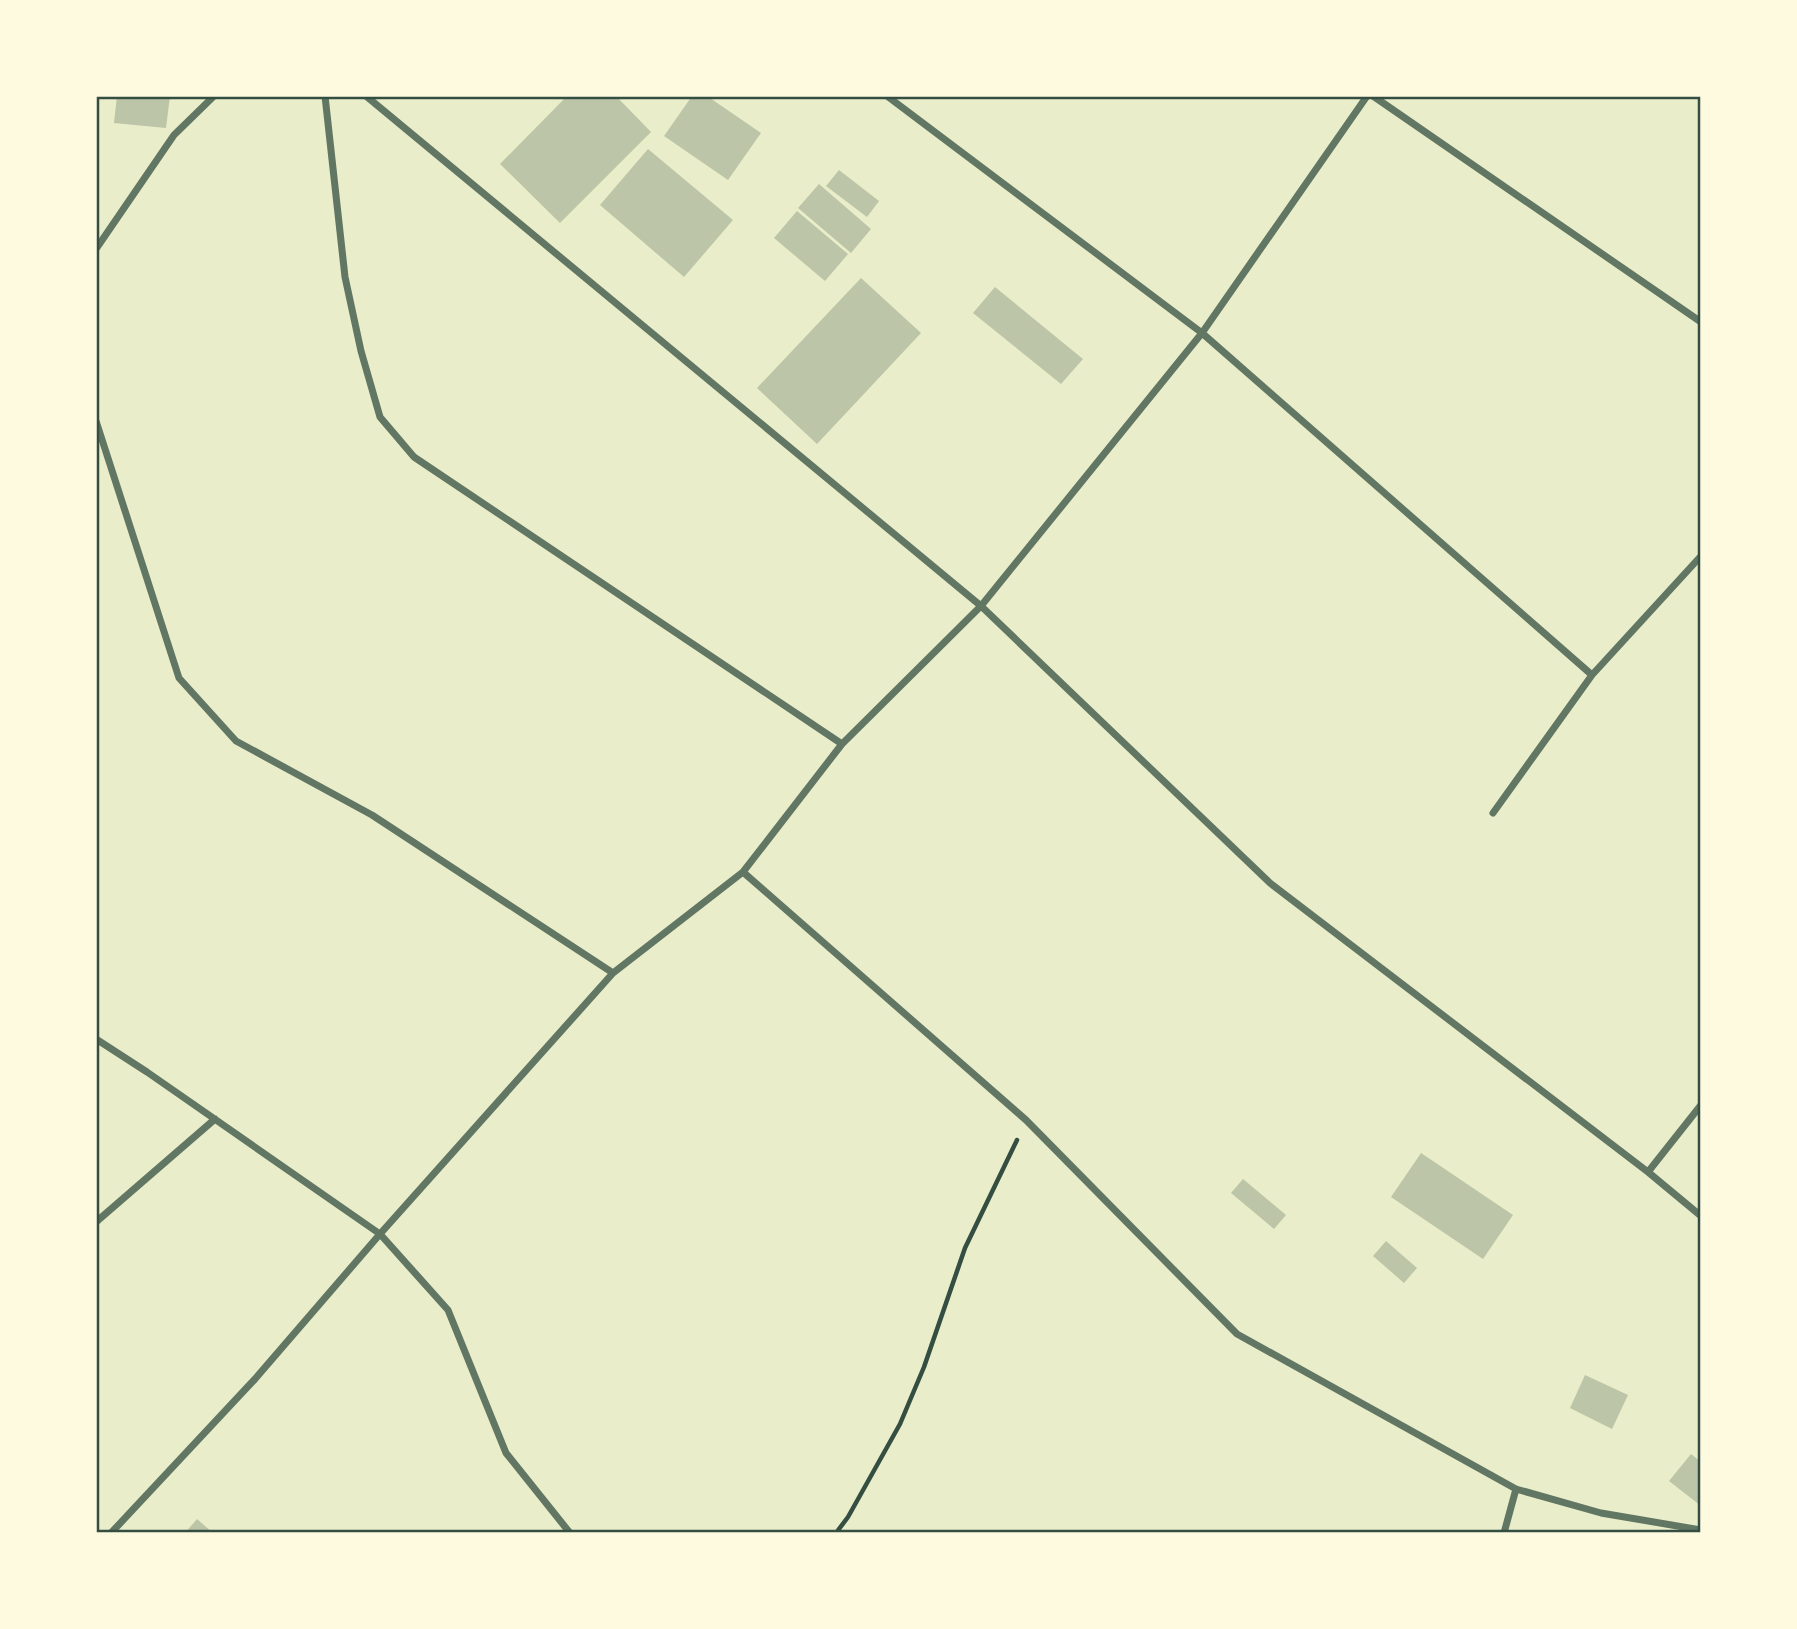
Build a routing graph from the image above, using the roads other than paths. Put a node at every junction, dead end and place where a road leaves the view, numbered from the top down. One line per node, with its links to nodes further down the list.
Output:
1 (214, 96): 7 (street)
2 (325, 96): 14 (street)
3 (366, 96): 12 (street)
4 (887, 96): 9 (street)
5 (1367, 96): 9 (street)
6 (1373, 96): 8 (street)
7 (96, 249)
8 (1701, 322)
9 (1202, 334): 12 (street); 13 (street)
10 (96, 421): 17 (street)
11 (1701, 556): 13 (street)
12 (982, 606): 14 (street); 21 (street)
13 (1592, 675): 15 (street)
14 (842, 744): 16 (street)
15 (1493, 813)
16 (743, 872): 17 (street); 25 (street)
17 (613, 973): 24 (street)
18 (96, 1039): 20 (street)
19 (1701, 1105): 21 (street)
20 (215, 1119): 23 (street); 24 (street)
21 (1648, 1172): 22 (street)
22 (1701, 1216)
23 (96, 1222)
24 (380, 1234): 27 (street); 28 (street)
25 (1516, 1489): 26 (street); 29 (street)
26 (1701, 1530)
27 (111, 1533)
28 (570, 1533)
29 (1504, 1533)

